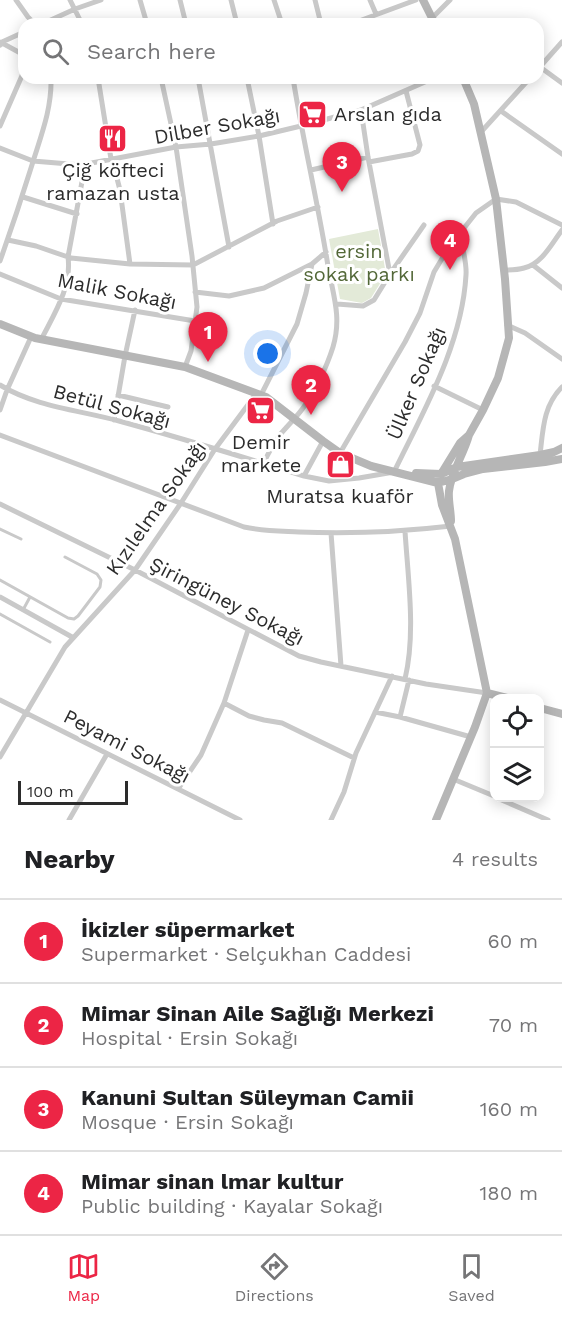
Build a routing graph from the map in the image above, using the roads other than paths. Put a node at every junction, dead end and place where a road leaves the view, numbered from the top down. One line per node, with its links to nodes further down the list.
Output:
1 (16, 0): 15 (street)
2 (70, 0): 13 (street)
3 (101, 0): 13 (street)
4 (140, 0): 18 (street)
5 (180, 0): 19 (street)
6 (231, 0): 20 (street)
7 (274, 0): 21 (street)
8 (315, 0): 22 (street)
9 (370, 0): 14 (street)
10 (416, 0): 14 (street)
11 (423, 0): 24 (street)
12 (450, 0): 25 (street)
13 (75, 9): 16 (street); 17 (street)
14 (376, 14): 23 (street)
15 (29, 18)
16 (55, 18)
17 (79, 18)
18 (145, 18)
19 (184, 18)
20 (236, 18)
21 (280, 18)
22 (320, 18)
23 (366, 18)
24 (432, 18)
25 (436, 18)
26 (18, 35): 28 (street)
27 (562, 42): 30 (street)
28 (1, 43): 29 (street)
29 (18, 52)
30 (544, 62)
31 (544, 71): 32 (street)
32 (562, 83)
33 (18, 84): 46 (street)
34 (51, 84): 56 (street)
35 (99, 84): 54 (street)
36 (162, 84): 51 (street)
37 (199, 84): 50 (street)
38 (249, 84): 49 (street)
39 (294, 84): 47 (street)
40 (421, 84): 43 (street, Dilber Sokağı)
41 (466, 84): 48 (street)
42 (525, 84): 45 (street)
43 (406, 91): 44 (street, Dilber Sokağı); 55 (street)
44 (361, 110): 47 (street, Dilber Sokağı); 55 (street)
45 (501, 111): 48 (street); 53 (street)
46 (0, 126)
47 (301, 126): 49 (street, Dilber Sokağı); 58 (street)
48 (481, 132): 60 (street)
49 (259, 136): 50 (street, Dilber Sokağı); 63 (street)
50 (211, 144): 51 (street, Dilber Sokağı); 68 (street)
51 (176, 147): 54 (street, Dilber Sokağı); 75 (street)
52 (0, 148): 56 (street, Dilber Sokağı)
53 (562, 154)
54 (111, 159): 57 (street, Dilber Sokağı); 72 (street)
55 (368, 160): 58 (street); 78 (street)
56 (33, 161): 57 (street, Dilber Sokağı); 59 (street)
57 (81, 165): 62 (street)
58 (311, 170): 61 (street)
59 (23, 197): 62 (street); 67 (street)
60 (496, 199): 65 (street); 66 (street); 76 (street)
61 (318, 207): 63 (street); 69 (street)
62 (77, 214): 70 (street)
63 (273, 224): 68 (street)
64 (424, 225): 78 (street)
65 (562, 227): 74 (street)
66 (460, 234): 93 (street, Ülker Sokağı); 108 (street)
67 (8, 240): 70 (street); 71 (street)
68 (229, 247): 75 (street)
69 (326, 252): 73 (street); 82 (street)
70 (68, 257): 72 (street); 81 (street)
71 (0, 261)
72 (130, 264): 75 (street)
73 (312, 264): 80 (street); 97 (street, Kızılelma Sokağı)
74 (532, 265): 76 (street); 79 (street)
75 (193, 266): 80 (street)
76 (504, 270): 86 (street)
77 (0, 274): 81 (street, Malik Sokağı)
78 (390, 274): 82 (street)
79 (562, 288)
80 (195, 292): 84 (street)
81 (61, 299): 83 (street, Malik Sokağı); 88 (street)
82 (337, 304): 101 (street)
83 (135, 310): 84 (street, Malik Sokağı); 89 (street)
84 (195, 321): 91 (street)
85 (0, 324): 87 (street)
86 (507, 325): 90 (street); 100 (street)
87 (31, 337): 88 (street); 95 (street)
88 (41, 340): 89 (street)
89 (125, 356): 91 (street); 96 (street)
90 (562, 358)
91 (185, 368): 97 (street)
92 (0, 386): 95 (street, Betül Sokağı)
93 (434, 386): 100 (street); 113 (street, Ülker Sokağı)
94 (562, 387): 109 (street)
95 (7, 390): 99 (street); 102 (street, Betül Sokağı)
96 (118, 394): 98 (street); 102 (street)
97 (258, 395): 101 (street); 107 (street, Kızılelma Sokağı)
98 (168, 407)
99 (0, 410)
100 (483, 410): 104 (street)
101 (294, 419): 105 (street); 111 (street)
102 (114, 420): 107 (street, Betül Sokağı)
103 (0, 435): 117 (street)
104 (469, 435): 112 (street); 115 (street)
105 (322, 441): 108 (street); 114 (street)
106 (562, 448): 109 (street)
107 (215, 449): 111 (street, Betül Sokağı); 117 (street, Kızılelma Sokağı)
108 (340, 453): 113 (street)
109 (540, 455): 112 (street)
110 (562, 459): 116 (street)
111 (263, 464): 114 (street, Betül Sokağı)
112 (457, 467): 115 (street); 116 (street)
113 (394, 472): 114 (street, Betül Sokağı); 115 (street)
114 (304, 476)
115 (440, 478): 116 (street); 119 (street)
116 (452, 479): 119 (street)
117 (181, 503): 122 (street); 125 (street, Kızılelma Sokağı)
118 (0, 504): 125 (street, Şiringüney Sokağı)
119 (451, 526): 121 (street); 137 (street)
120 (0, 529): 123 (lane)
121 (405, 531): 122 (street); 136 (street)
122 (331, 533): 134 (street)
123 (21, 539)
124 (65, 557): 128 (lane)
125 (135, 570): 131 (street, Şiringüney Sokağı); 132 (street, Kızılelma Sokağı)
126 (0, 580): 128 (lane)
127 (0, 597): 129 (street)
128 (30, 597): 129 (lane)
129 (23, 610): 132 (street)
130 (0, 614): 133 (lane)
131 (248, 630): 134 (street, Şiringüney Sokağı); 140 (street)
132 (72, 637): 143 (street, Kızılelma Sokağı)
133 (50, 642)
134 (341, 666): 135 (street, Şiringüney Sokağı)
135 (392, 676): 136 (street, Şiringüney Sokağı); 142 (street)
136 (407, 679): 137 (street, Şiringüney Sokağı); 145 (street)
137 (487, 693): 138 (street); 146 (street)
138 (490, 694)
139 (0, 700): 143 (street, Peyami Sokağı)
140 (224, 703): 149 (street); 151 (street)
141 (544, 709): 144 (street)
142 (375, 712): 145 (street); 149 (street)
143 (26, 713): 147 (street, Peyami Sokağı); 148 (street, Kızılelma Sokağı)
144 (562, 714)
145 (400, 717): 146 (street)
146 (471, 737): 150 (street)
147 (107, 754): 151 (street, Peyami Sokağı); 154 (street)
148 (0, 757)
149 (354, 758): 156 (street)
150 (453, 779): 152 (street); 157 (street)
151 (178, 789): 155 (street, Peyami Sokağı)
152 (490, 794)
153 (507, 802): 158 (street)
154 (69, 820)
155 (240, 820)
156 (331, 820)
157 (436, 820)
158 (548, 820)

